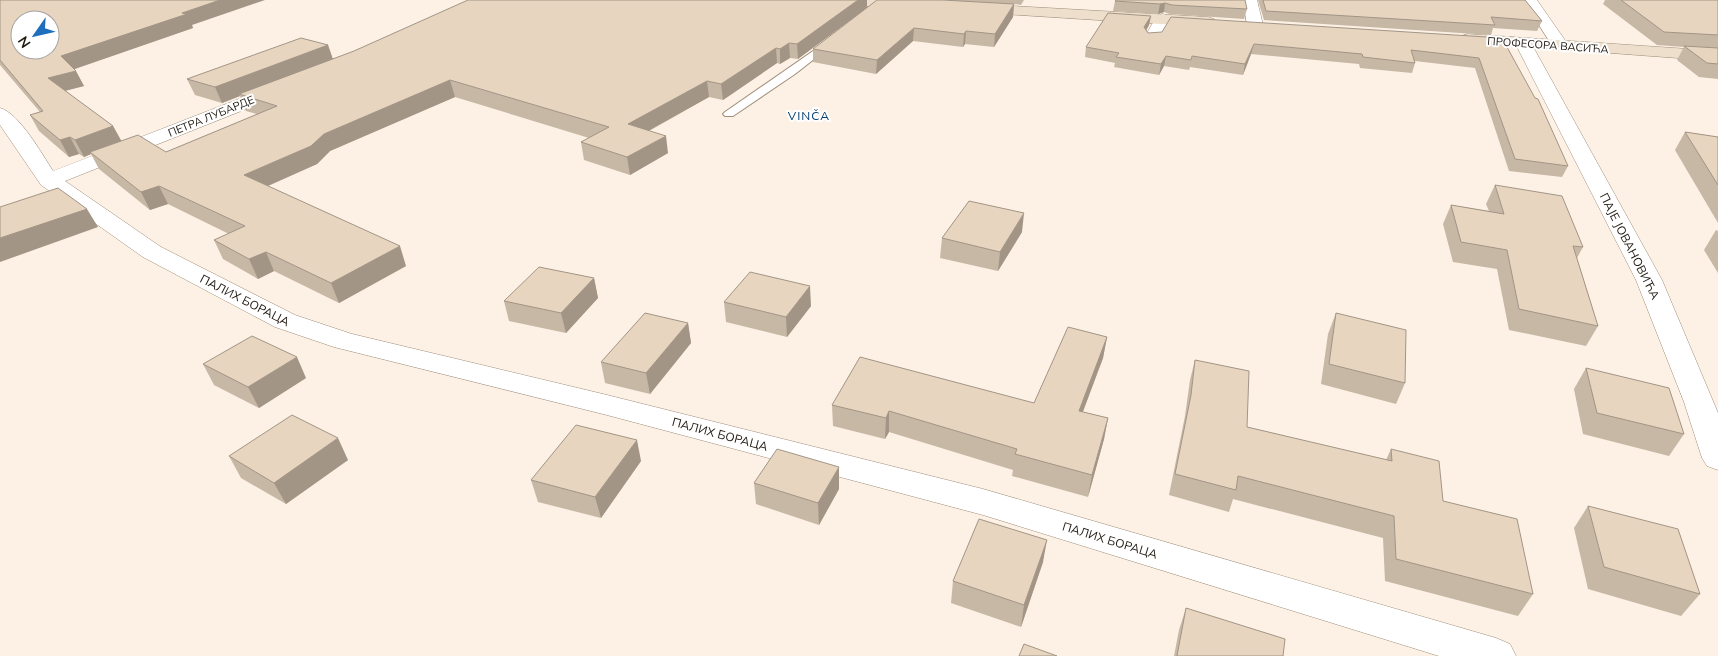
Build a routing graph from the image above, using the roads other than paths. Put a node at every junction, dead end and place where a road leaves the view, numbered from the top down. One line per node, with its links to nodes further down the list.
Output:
1 (840, 0): 4 (street)
2 (1250, 0): 9 (street)
3 (1530, 0): 15 (street)
4 (880, 3): 5 (street); 7 (lane)
5 (926, 6)
6 (964, 8): 8 (street)
7 (865, 15)
8 (1163, 19): 9 (street); 11 (street)
9 (1255, 25): 10 (street)
10 (1274, 26)
11 (1152, 38)
12 (1456, 38): 14 (street, ПРОФЕСОРА ВАСИЋА)
13 (835, 39): 19 (lane)
14 (1523, 43): 15 (street, ПРОФЕСОРА ВАСИЋА); 21 (street, ПАЈЕ ЈОВАНОВИЋА)
15 (1561, 46): 16 (street, ПРОФЕСОРА ВАСИЋА)
16 (1718, 56)
17 (293, 84): 20 (street, ПЕТРА ЛУБАРДЕ)
18 (0, 114): 20 (street, ПАЛИХ БОРАЦА)
19 (729, 114)
20 (49, 180): 22 (street, ПАЛИХ БОРАЦА)
21 (1718, 458)
22 (1496, 656)

